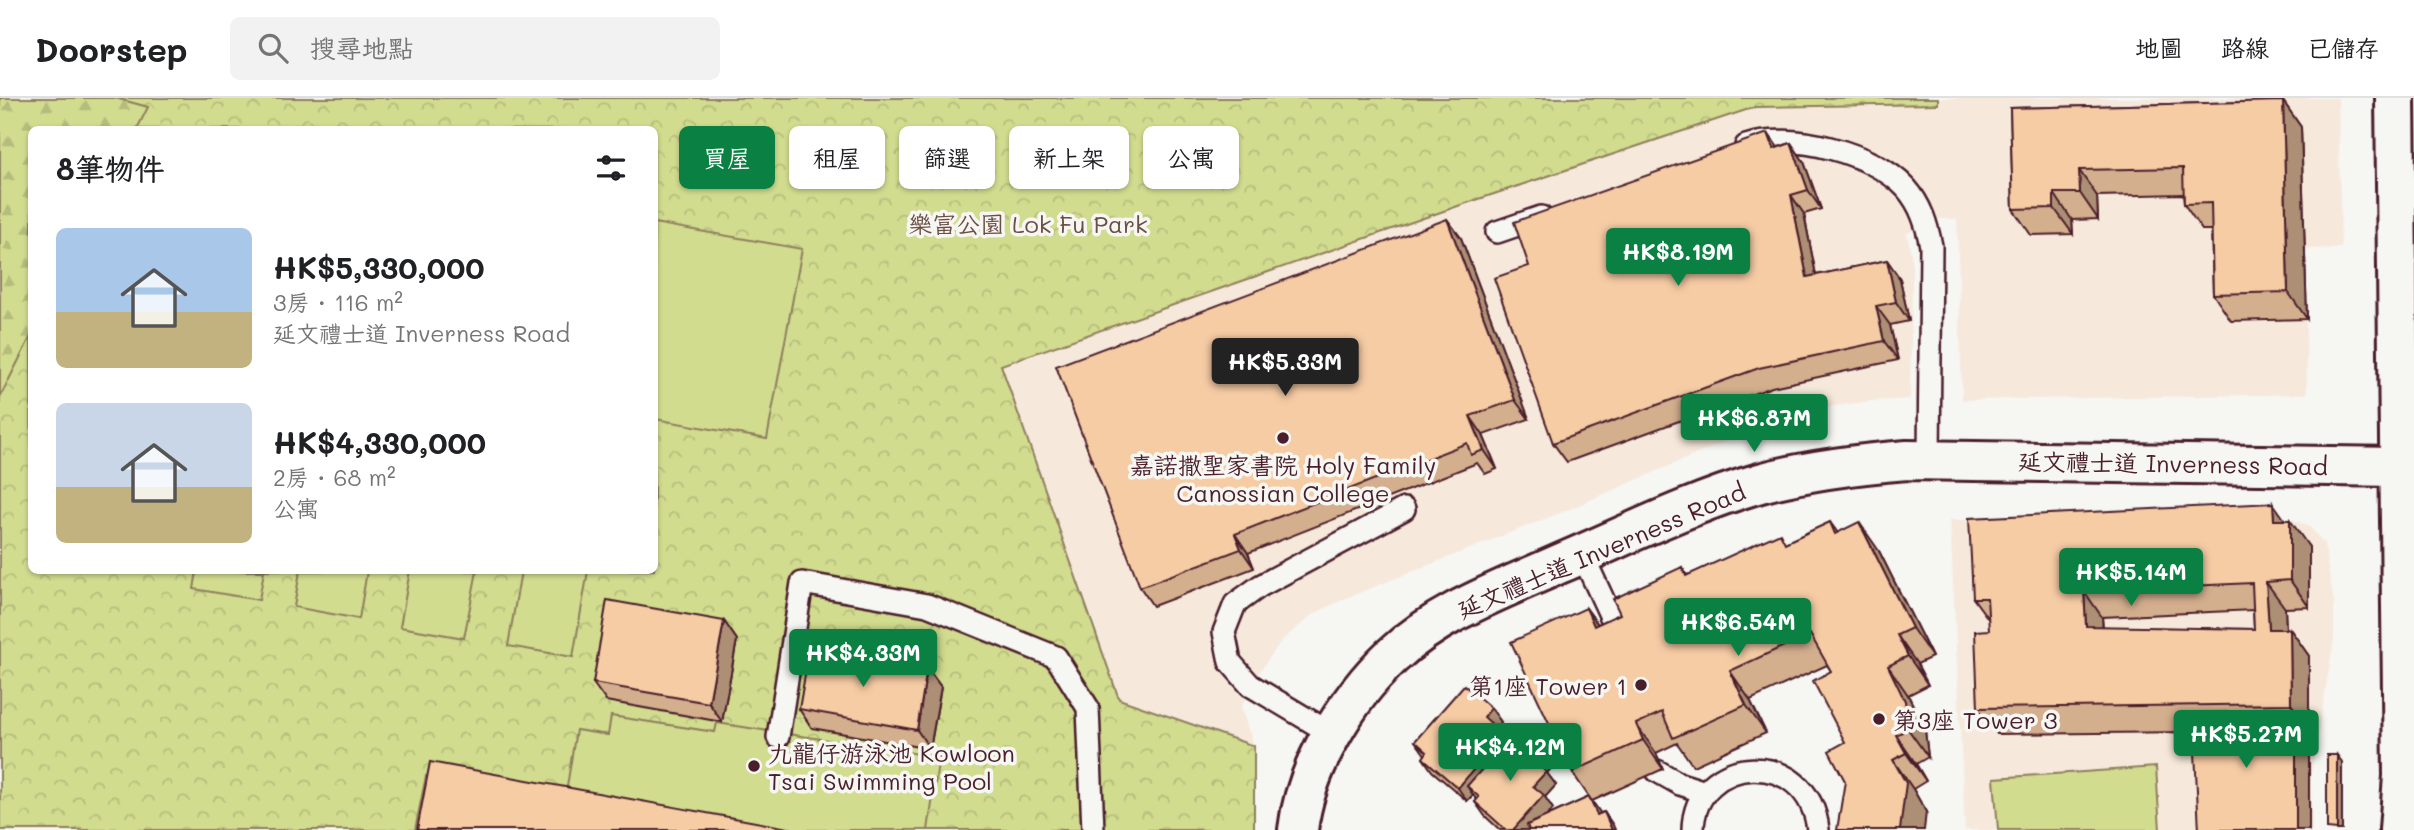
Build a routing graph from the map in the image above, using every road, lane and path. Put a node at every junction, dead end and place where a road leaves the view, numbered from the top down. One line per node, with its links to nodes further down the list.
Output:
1 (2395, 98): 6 (street)
2 (1724, 154): 5 (lane)
3 (1560, 210): 4 (lane)
4 (1497, 232)
5 (1929, 459): 6 (street, 延文禮士道 Inverness Road); 8 (street, 延文禮士道 Inverness Road)
6 (2400, 467): 18 (street)
7 (1404, 509): 10 (lane)
8 (1582, 554): 9 (lane); 10 (street, 延文禮士道 Inverness Road)
9 (1614, 654)
10 (1332, 734): 15 (street, 延文禮士道 Inverness Road)
11 (778, 737): 14 (lane)
12 (1657, 771): 13 (lane)
13 (1705, 792): 16 (lane); 17 (lane)
14 (1093, 830)
15 (1298, 830)
16 (1693, 830)
17 (1818, 830)
18 (2399, 830)

